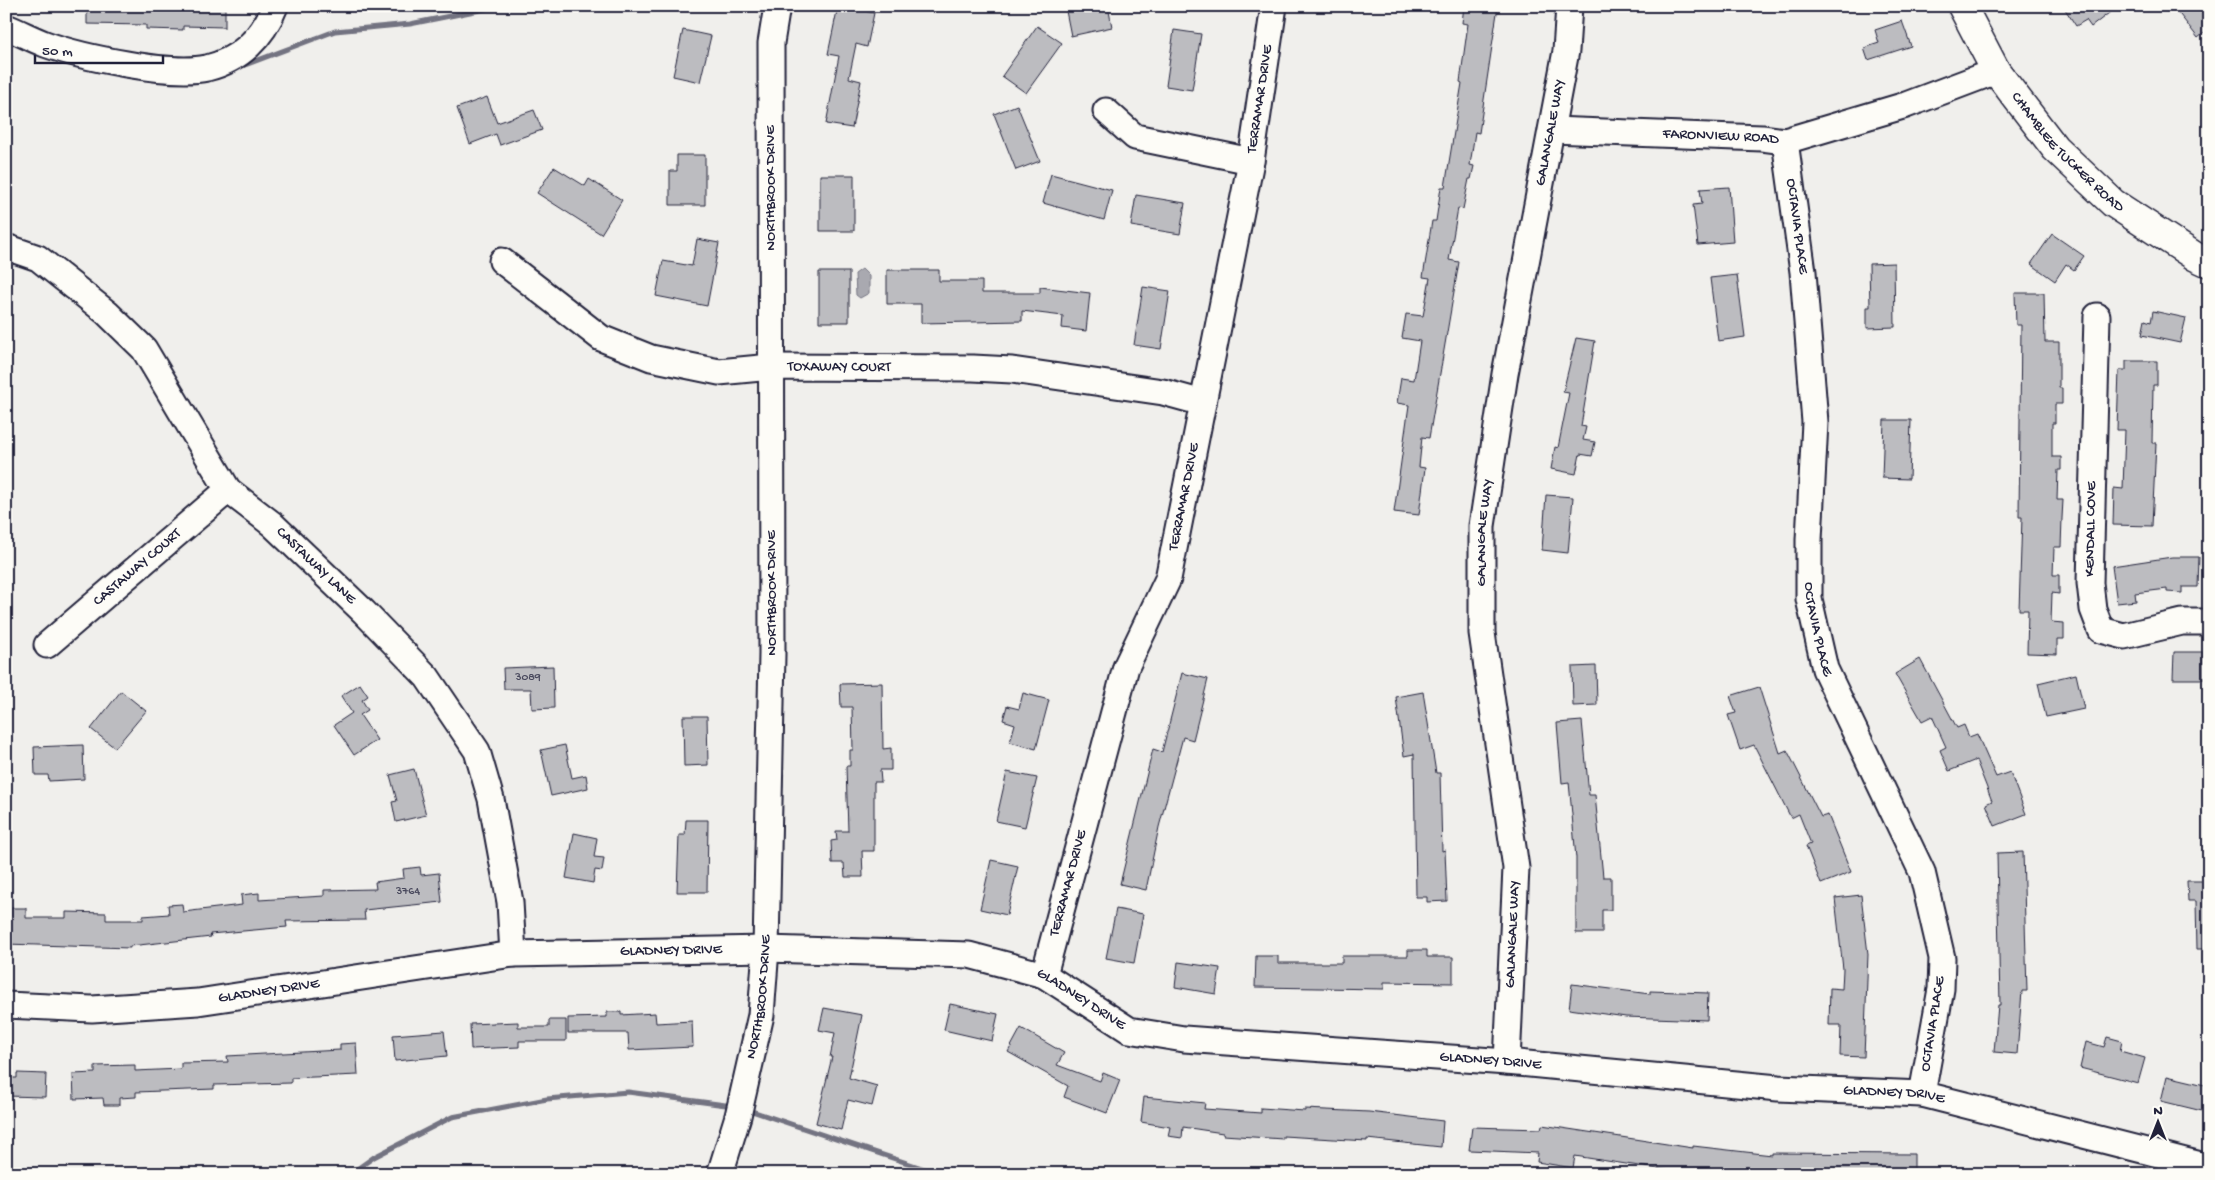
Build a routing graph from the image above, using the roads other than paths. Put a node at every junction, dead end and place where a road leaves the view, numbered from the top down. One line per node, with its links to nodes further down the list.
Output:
1 (275, 6): 6 (street)
2 (777, 6): 16 (street, NORTHBROOK DRIVE)
3 (1274, 6): 11 (street, TERRAMAR DRIVE)
4 (1568, 6): 9 (street, GALANGALE WAY)
5 (1962, 6): 7 (main road, CHAMBLEE TUCKER ROAD)
6 (6, 26)
7 (1996, 71): 10 (street, FARONVIEW ROAD); 14 (main road, CHAMBLEE TUCKER ROAD)
8 (1106, 111): 11 (street)
9 (1552, 130): 10 (street, FARONVIEW ROAD); 25 (street, GALANGALE WAY)
10 (1785, 142): 26 (street, OCTAVIA PLACE)
11 (1251, 161): 17 (street, TERRAMAR DRIVE)
12 (6, 247): 18 (street, CASTAWAY LANE)
13 (502, 261): 16 (street, TOXAWAY COURT)
14 (2209, 263)
15 (2097, 316): 19 (street, KENDALL COVE)
16 (771, 367): 17 (street, TOXAWAY COURT); 21 (street, NORTHBROOK DRIVE)
17 (1203, 403): 23 (street, TERRAMAR DRIVE)
18 (228, 490): 20 (street, CASTAWAY COURT); 22 (street, CASTAWAY LANE)
19 (2209, 622)
20 (47, 645)
21 (766, 949): 22 (street, GLADNEY DRIVE); 23 (street, GLADNEY DRIVE); 28 (street, NORTHBROOK DRIVE)
22 (514, 954): 24 (street, GLADNEY DRIVE)
23 (1044, 975): 25 (street, GLADNEY DRIVE)
24 (6, 1005)
25 (1507, 1062): 26 (street, GLADNEY DRIVE)
26 (1922, 1094): 27 (street, GLADNEY DRIVE)
27 (2209, 1167)
28 (720, 1174)

